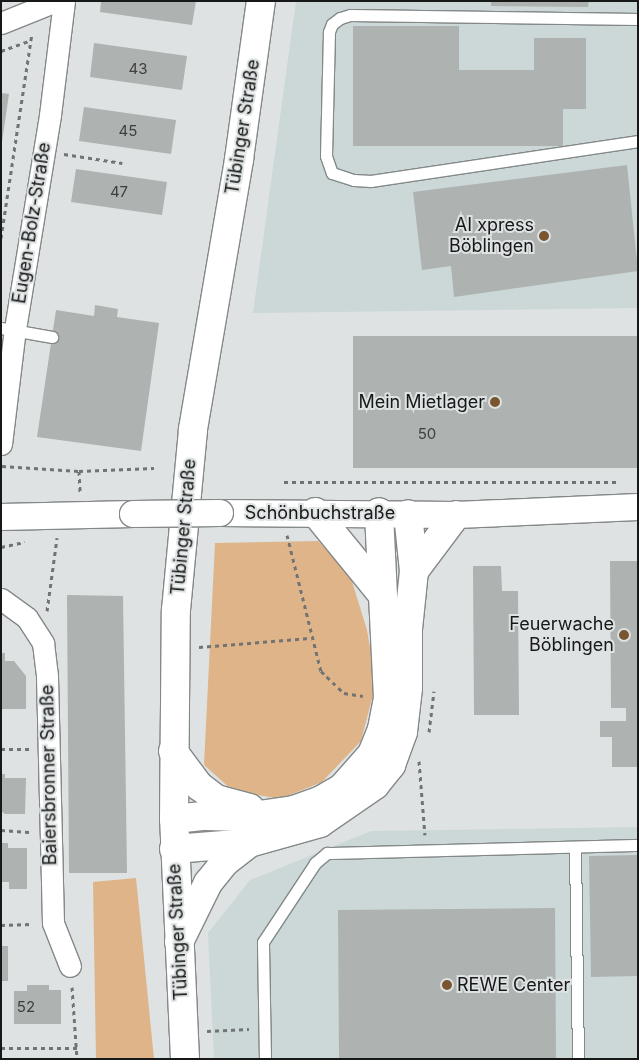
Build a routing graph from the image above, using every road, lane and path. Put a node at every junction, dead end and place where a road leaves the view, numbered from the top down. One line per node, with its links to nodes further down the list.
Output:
1 (64, 1): 9 (street, Eugen-Bolz-Straße)
2 (261, 1): 33 (main road, Tübinger Straße)
3 (50, 3): 5 (street); 6 (path)
4 (638, 19): 8 (lane)
5 (1, 23)
6 (31, 40): 7 (path); 11 (path)
7 (1, 51)
8 (638, 141)
9 (44, 151): 10 (path); 12 (street, Eugen-Bolz-Straße)
10 (122, 163)
11 (1, 238)
12 (8, 328): 13 (lane); 14 (street, Eugen-Bolz-Straße)
13 (52, 338)
14 (1, 444)
15 (1, 466): 17 (path)
16 (154, 468): 17 (path)
17 (79, 471): 25 (path)
18 (284, 482): 19 (path)
19 (630, 482)
20 (638, 507): 26 (street, Schönbuchstraße)
21 (315, 512): 22 (street, Schönbuchstraße); 23 (street, Schönbuchstraße); 29 (main road)
22 (379, 512): 24 (street, Schönbuchstraße); 29 (main road)
23 (283, 513): 25 (street, Schönbuchstraße, bridge); 31 (path)
24 (408, 514): 26 (street, Schönbuchstraße); 28 (main road)
25 (60, 515): 27 (street, Schönbuchstraße); 32 (path)
26 (456, 515): 28 (main road)
27 (1, 517)
28 (414, 571): 45 (main road)
29 (381, 593): 41 (main road)
30 (1, 599): 32 (street, Baiersbronner Straße)
31 (310, 638): 33 (path); 35 (path)
32 (43, 642): 38 (street, Baiersbronner Straße)
33 (175, 646): 39 (main road, Tübinger Straße)
34 (434, 689): 36 (path)
35 (374, 698)
36 (434, 698)
37 (1, 749): 38 (path)
38 (47, 749): 44 (street, Baiersbronner Straße)
39 (173, 751): 41 (main road); 42 (main road, Tübinger Straße)
40 (420, 761): 49 (path)
41 (266, 813): 42 (main road)
42 (174, 820): 48 (main road, Tübinger Straße)
43 (1, 830): 44 (path)
44 (50, 832): 50 (street, Baiersbronner Straße)
45 (249, 843): 48 (main road); 52 (main road)
46 (638, 845): 47 (lane)
47 (575, 847): 49 (lane); 61 (lane)
48 (174, 849): 52 (main road, Tübinger Straße)
49 (426, 851): 54 (lane)
50 (53, 923): 51 (path); 53 (street, Baiersbronner Straße)
51 (1, 925)
52 (178, 945): 55 (main road, Tübinger Straße)
53 (70, 966): 57 (path)
54 (264, 1029): 55 (path); 60 (lane)
55 (183, 1032): 59 (main road, Tübinger Straße)
56 (1, 1048): 57 (path)
57 (77, 1048): 58 (path)
58 (78, 1059)
59 (185, 1059)
60 (265, 1059)
61 (578, 1059)

